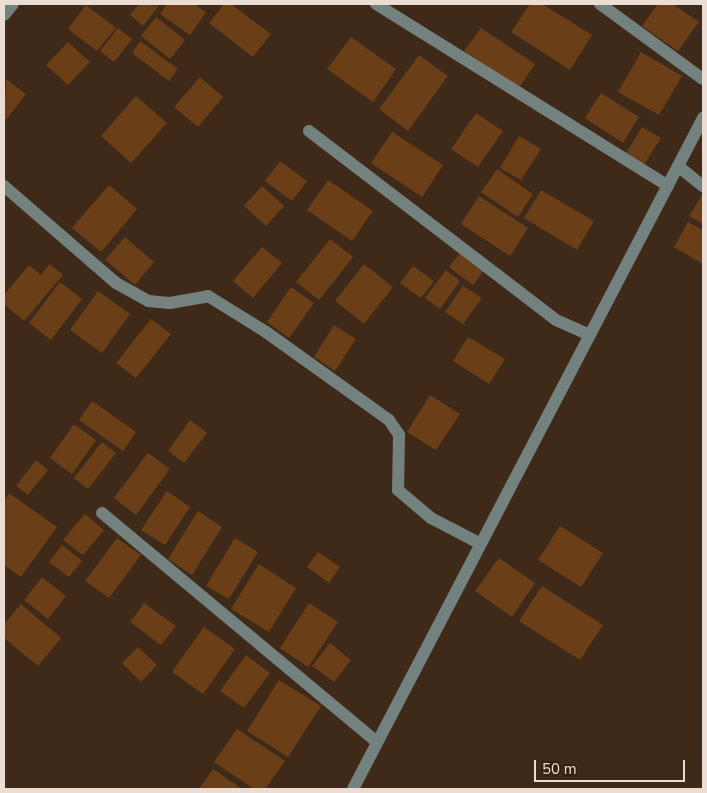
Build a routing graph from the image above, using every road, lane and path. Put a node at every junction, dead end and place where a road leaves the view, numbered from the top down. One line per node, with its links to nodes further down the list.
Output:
1 (13, 4): 4 (street)
2 (376, 4): 10 (street)
3 (600, 4): 5 (street)
4 (4, 15)
5 (703, 79)
6 (703, 118): 8 (street)
7 (309, 131): 12 (street)
8 (678, 166): 10 (street); 11 (street)
9 (4, 186): 14 (street)
10 (668, 186): 12 (street)
11 (703, 186)
12 (590, 336): 14 (street)
13 (102, 513): 15 (street)
14 (481, 544): 15 (street)
15 (378, 742): 16 (street)
16 (353, 789)

